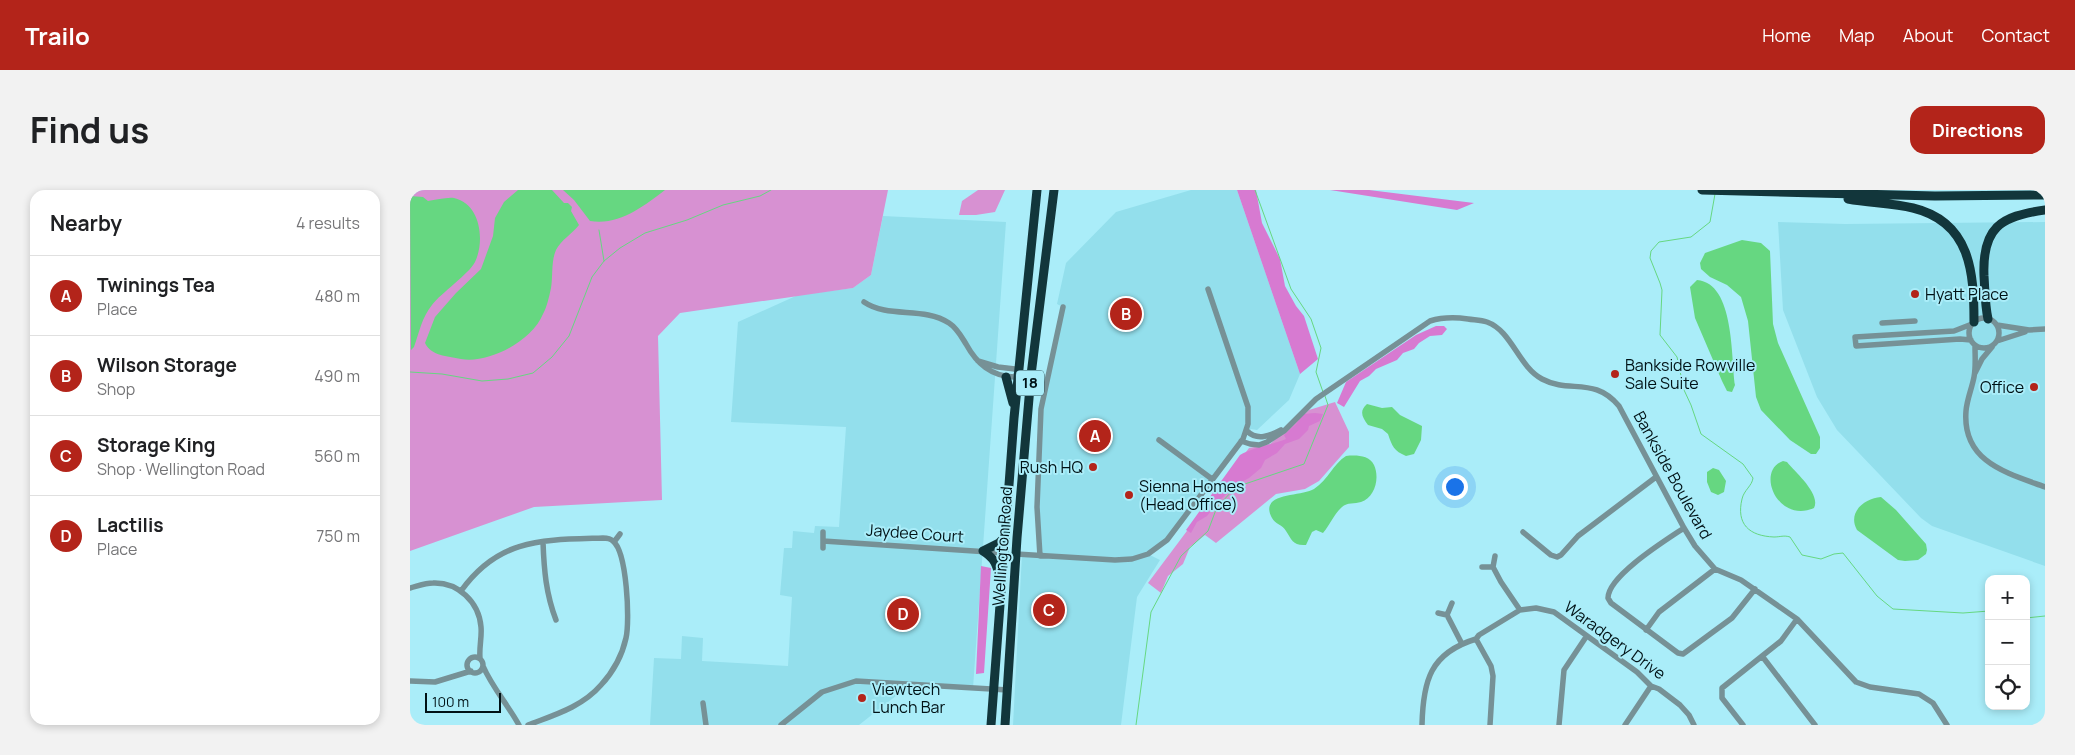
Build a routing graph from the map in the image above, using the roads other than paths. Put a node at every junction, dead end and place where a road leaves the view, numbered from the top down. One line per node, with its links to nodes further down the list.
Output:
1 (1037, 190): 22 (highway, Wellington Road / 18)
2 (1054, 190): 24 (highway, Wellington Road / 18)
3 (1702, 190): 4 (highway)
4 (1823, 194): 5 (highway); 13 (highway)
5 (2045, 195)
6 (2045, 210): 10 (highway)
7 (1208, 289): 28 (street)
8 (864, 302): 21 (street)
9 (1063, 307): 46 (street)
10 (1988, 319): 13 (street); 14 (street)
11 (1915, 321): 12 (street)
12 (1882, 323)
13 (1973, 323): 17 (street); 19 (street)
14 (1997, 326): 16 (street); 20 (street)
15 (2045, 329): 16 (street)
16 (2029, 330): 20 (street)
17 (1895, 335): 18 (street); 18 (street)
18 (1896, 343): 19 (street)
19 (1973, 343): 20 (street); 23 (street)
20 (1996, 343): 23 (street)
21 (978, 361): 22 (street); 25 (street)
22 (1018, 373): 24 (highway); 25 (street); 26 (highway, Wellington Road / 18)
23 (1974, 374): 33 (street)
24 (1031, 375): 45 (highway, Wellington Road / 18)
25 (1006, 377): 26 (highway)
26 (1014, 418): 38 (highway, Wellington Road / 18)
27 (1291, 423): 28 (street, Bankside Boulevard); 30 (street, Bankside Boulevard); 31 (street, Bankside Boulevard)
28 (1246, 431): 30 (street)
29 (1159, 440): 32 (street)
30 (1241, 440): 32 (street)
31 (1656, 477): 34 (street, Bankside Boulevard); 36 (street)
32 (1212, 480): 46 (street)
33 (2045, 487)
34 (1684, 528): 50 (street, Bankside Boulevard); 61 (street)
35 (824, 532): 39 (street)
36 (1524, 532)
37 (620, 534): 41 (street)
38 (1006, 537): 43 (highway); 44 (highway, Wellington Road / 18)
39 (823, 541): 42 (street); 43 (street, Jaydee Court)
40 (543, 542): 41 (street); 54 (street); 60 (street)
41 (614, 542): 81 (street)
42 (822, 548)
43 (983, 551): 44 (street, Jaydee Court); 52 (highway)
44 (1004, 553): 45 (highway); 52 (highway, Wellington Road / 18)
45 (1016, 554): 46 (street); 78 (highway, Wellington Road / 18)
46 (1040, 556)
47 (1495, 556): 49 (street)
48 (1482, 567): 49 (street)
49 (1493, 567): 56 (street)
50 (1715, 569): 53 (street, Bankside Boulevard); 61 (street)
51 (410, 588): 54 (street)
52 (1001, 588): 77 (highway, Wellington Road / 18)
53 (1754, 589): 59 (street, Bankside Boulevard); 61 (street)
54 (460, 591): 65 (street)
55 (1452, 603): 58 (street)
56 (1520, 610): 62 (street, Waradgery Drive); 63 (street)
57 (1438, 613): 58 (street)
58 (1447, 615): 64 (street)
59 (1797, 619): 66 (street); 93 (street, Bankside Boulevard)
60 (556, 620)
61 (1646, 630)
62 (1586, 637): 76 (street, Waradgery Drive); 88 (street)
63 (1476, 639): 64 (street); 87 (street)
64 (1462, 644): 86 (street)
65 (478, 646): 67 (street); 68 (street)
66 (1762, 656): 91 (street); 92 (street)
67 (472, 658): 68 (street); 69 (street)
68 (480, 658): 70 (street)
69 (468, 664): 71 (street); 73 (street)
70 (483, 666): 72 (street); 74 (street)
71 (471, 671): 72 (street); 73 (street)
72 (478, 672): 74 (street)
73 (460, 673): 75 (street)
74 (488, 678): 80 (street)
75 (410, 681)
76 (1652, 686): 89 (street); 90 (street, Waradgery Drive)
77 (994, 689): 78 (street); 83 (street); 84 (highway, Wellington Road / 18)
78 (1008, 690): 85 (highway, Wellington Road / 18)
79 (704, 703): 82 (street)
80 (519, 725)
81 (528, 725)
82 (706, 725)
83 (781, 725)
84 (991, 725)
85 (1005, 725)
86 (1422, 725)
87 (1490, 725)
88 (1559, 725)
89 (1625, 725)
90 (1694, 725)
91 (1743, 725)
92 (1816, 725)
93 (1947, 725)

